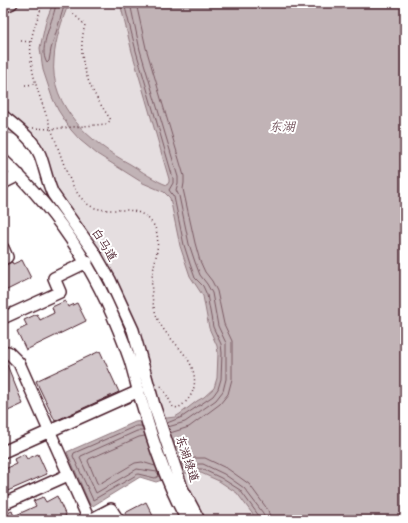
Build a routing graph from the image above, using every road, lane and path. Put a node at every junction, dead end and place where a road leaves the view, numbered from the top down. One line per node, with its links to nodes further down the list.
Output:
1 (12, 3): 4 (street)
2 (44, 3): 6 (path)
3 (62, 3): 11 (path)
4 (3, 7)
5 (21, 41): 6 (path)
6 (31, 42): 7 (path)
7 (36, 84): 8 (path); 11 (path)
8 (25, 85)
9 (3, 116): 10 (street, 白马道)
10 (16, 127): 11 (path); 20 (street, 白马道)
11 (51, 129): 20 (path)
12 (3, 160): 13 (street)
13 (19, 175): 14 (street); 17 (street)
14 (3, 183)
15 (3, 248): 16 (street)
16 (3, 259)
17 (87, 262): 18 (street); 21 (street)
18 (3, 318)
19 (3, 353): 23 (street)
20 (150, 391): 22 (street, 白马道)
21 (139, 392): 23 (street); 29 (street)
22 (154, 405): 30 (street, 东湖绿道)
23 (50, 431): 24 (street); 25 (street)
24 (3, 452)
25 (68, 475): 26 (street); 27 (street)
26 (3, 504)
27 (89, 520): 28 (street)
28 (118, 520)
29 (187, 520)
30 (199, 520)

